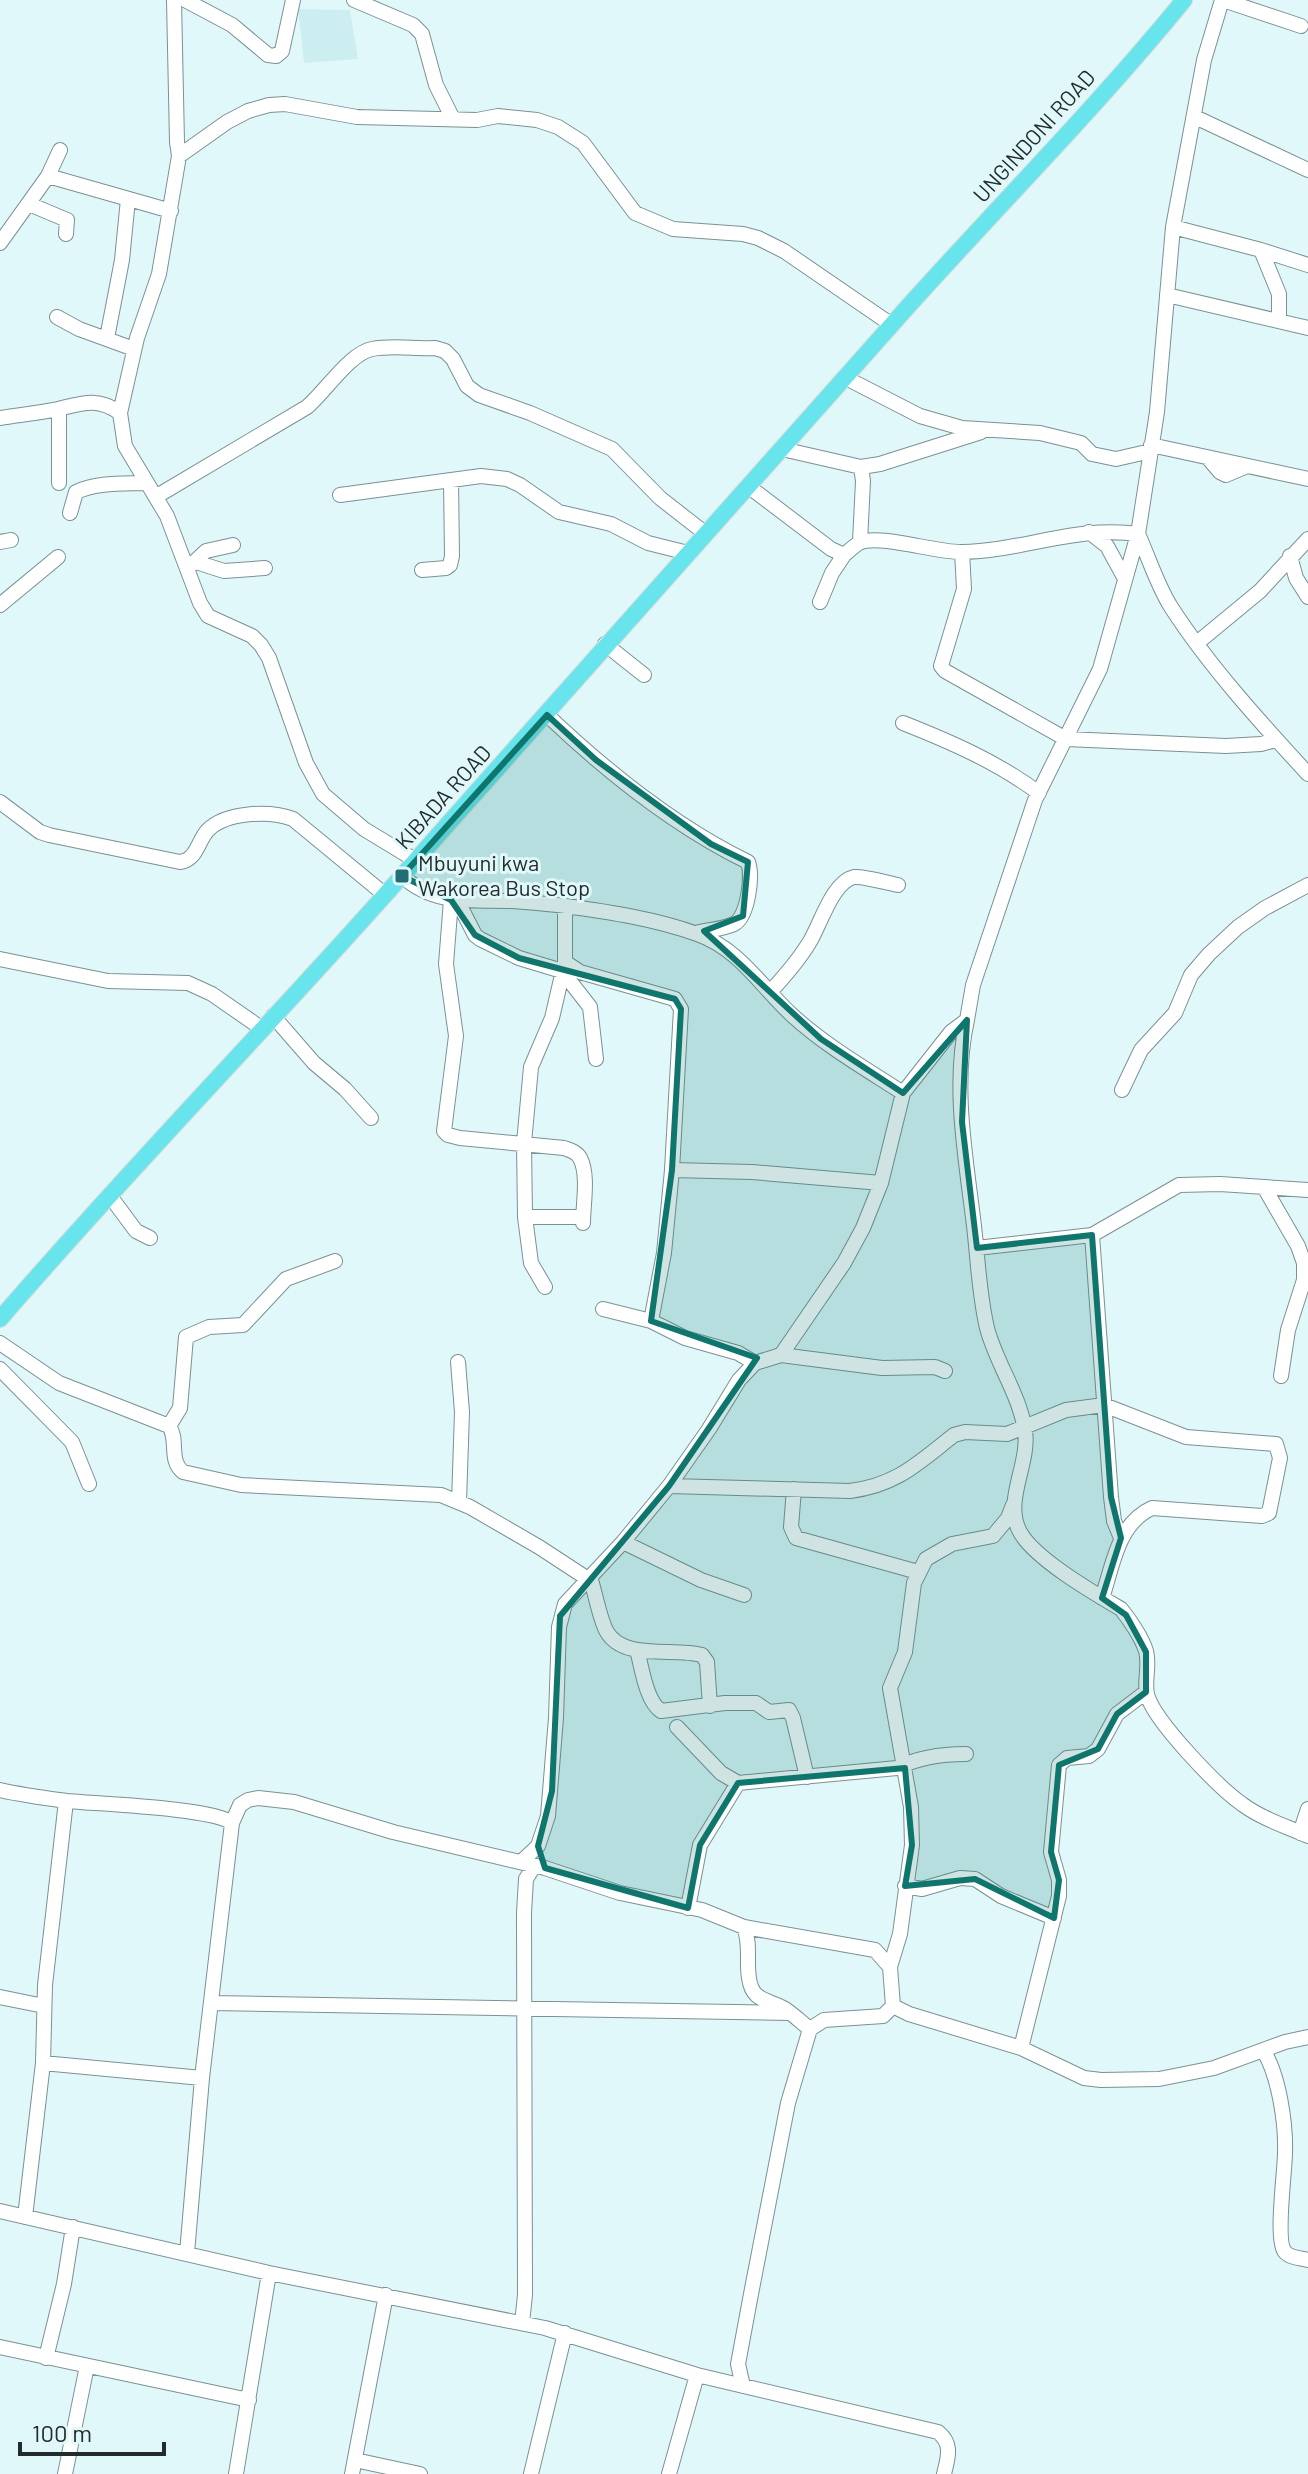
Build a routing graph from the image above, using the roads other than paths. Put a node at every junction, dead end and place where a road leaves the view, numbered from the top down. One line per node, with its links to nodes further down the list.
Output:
1 (174, 0): 11 (street)
2 (185, 0): 3 (street)
3 (293, 0)
4 (354, 0): 9 (street)
5 (1184, 0): 23 (main road, UNGINDONI ROAD)
6 (1222, 0): 7 (street); 8 (street)
7 (1301, 26)
8 (1195, 117): 12 (street); 17 (street)
9 (453, 119): 11 (street); 26 (street)
10 (60, 150): 13 (street)
11 (179, 156): 16 (street)
12 (1308, 170)
13 (48, 176): 14 (street); 15 (street)
14 (128, 199): 16 (street); 28 (street)
15 (29, 204): 18 (street); 19 (street)
16 (171, 211): 29 (street)
17 (1173, 227): 20 (street); 22 (street)
18 (66, 234)
19 (0, 243)
20 (1261, 250): 21 (street); 25 (street)
21 (1308, 265)
22 (1167, 295): 25 (street); 35 (street)
23 (914, 300): 26 (main road, KIBADA ROAD)
24 (57, 317): 28 (street)
25 (1279, 320): 27 (street)
26 (892, 325): 30 (main road, KIBADA ROAD)
27 (1308, 328)
28 (107, 338): 29 (street)
29 (134, 349): 32 (street)
30 (846, 378): 34 (street); 36 (main road, KIBADA ROAD)
31 (59, 409): 32 (street); 33 (street); 40 (street)
32 (120, 413): 41 (street)
33 (0, 418)
34 (986, 431): 35 (street); 37 (street)
35 (1151, 448): 38 (street); 48 (street)
36 (782, 449): 37 (street); 42 (main road, KIBADA ROAD)
37 (861, 467): 50 (street)
38 (1308, 479)
39 (451, 480): 43 (street); 53 (street); 59 (street)
40 (59, 483)
41 (147, 483): 44 (street); 45 (street)
42 (748, 486): 47 (main road, KIBADA ROAD); 54 (street)
43 (340, 495)
44 (157, 496): 47 (street); 57 (street)
45 (70, 513)
46 (1089, 532): 48 (street); 52 (street); 60 (street)
47 (706, 534): 53 (main road, KIBADA ROAD)
48 (1138, 534): 60 (street); 64 (street)
49 (1308, 539): 55 (street)
50 (860, 542): 52 (street); 54 (street)
51 (233, 545): 57 (street)
52 (962, 552): 69 (street)
53 (688, 553): 65 (main road, KIBADA ROAD)
54 (844, 555): 62 (street)
55 (1290, 556): 61 (street); 64 (street)
56 (58, 557): 63 (street)
57 (191, 565): 58 (street); 75 (street)
58 (265, 568)
59 (422, 570)
60 (1125, 579): 69 (street)
61 (1308, 597)
62 (820, 602)
63 (0, 605)
64 (1197, 643): 70 (street)
65 (605, 644): 66 (street); 67 (main road, KIBADA ROAD)
66 (644, 675)
67 (547, 715): 75 (main road, KIBADA ROAD); 82 (street)
68 (903, 723): 72 (street)
69 (1066, 739): 70 (street); 72 (street)
70 (1276, 740): 71 (street)
71 (1308, 774)
72 (1039, 793): 86 (street)
73 (0, 804): 74 (street); 79 (street)
74 (0, 815)
75 (415, 860): 76 (main road, KIBADA ROAD)
76 (402, 876): 79 (main road, KIBADA ROAD); 80 (street)
77 (898, 885): 85 (street)
78 (1308, 885): 89 (street)
79 (384, 894): 87 (main road, KIBADA ROAD)
80 (455, 901): 81 (street); 84 (street); 92 (street)
81 (565, 906): 82 (street); 84 (street)
82 (696, 933): 85 (street)
83 (0, 959): 87 (street)
84 (564, 967): 88 (street); 92 (street); 93 (street)
85 (770, 992): 90 (street)
86 (967, 1020): 90 (street); 101 (street)
87 (267, 1022): 91 (street); 97 (main road, KIBADA ROAD)
88 (596, 1059)
89 (1122, 1090)
90 (903, 1093): 94 (street)
91 (371, 1118)
92 (524, 1143): 98 (street); 98 (street)
93 (672, 1170): 94 (street); 106 (street)
94 (881, 1183): 108 (street)
95 (1264, 1187): 96 (street); 99 (street); 113 (street)
96 (1308, 1190)
97 (110, 1196): 100 (street); 105 (main road, KIBADA ROAD)
98 (525, 1217): 103 (street)
99 (1092, 1235): 101 (street); 114 (street)
100 (150, 1238)
101 (977, 1248): 115 (street)
102 (335, 1261): 116 (street)
103 (545, 1287)
104 (603, 1309): 106 (street)
105 (0, 1319)
106 (651, 1321): 110 (street)
107 (0, 1343): 116 (street)
108 (781, 1355): 110 (street); 112 (street)
109 (458, 1362): 120 (street)
110 (755, 1363): 118 (street)
111 (0, 1369): 117 (street)
112 (945, 1371)
113 (1281, 1376)
114 (1104, 1405): 115 (street); 123 (street); 123 (street)
115 (1024, 1425): 119 (street); 121 (street)
116 (169, 1426): 120 (street)
117 (89, 1484)
118 (669, 1486): 119 (street); 124 (street)
119 (794, 1489): 126 (street)
120 (459, 1502): 127 (street)
121 (1013, 1503): 122 (street); 125 (street)
122 (993, 1536): 125 (street); 126 (street)
123 (1121, 1538): 129 (street)
124 (623, 1542): 127 (street); 128 (street)
125 (1028, 1542): 129 (street)
126 (918, 1572): 135 (street)
127 (589, 1578): 130 (street); 143 (street)
128 (744, 1595)
129 (1102, 1598): 131 (street)
130 (637, 1650): 132 (street); 132 (street)
131 (1146, 1692): 142 (street); 147 (street)
132 (710, 1706): 136 (street)
133 (677, 1727): 137 (street)
134 (966, 1754): 135 (street)
135 (905, 1764): 136 (street); 145 (street)
136 (807, 1777): 137 (street)
137 (738, 1783): 146 (street)
138 (0, 1790): 139 (street)
139 (66, 1801): 141 (street); 152 (street)
140 (1308, 1809): 142 (street)
141 (232, 1823): 144 (street); 151 (street)
142 (1304, 1835)
143 (538, 1846): 144 (street); 144 (street)
144 (533, 1865): 146 (street); 154 (street)
145 (905, 1886): 147 (street); 149 (street)
146 (688, 1908): 148 (street)
147 (1054, 1918): 158 (street)
148 (744, 1927): 149 (street); 155 (street)
149 (890, 1967): 153 (street)
150 (0, 1997): 152 (street)
151 (211, 2003): 154 (street); 161 (street)
152 (44, 2006): 160 (street)
153 (893, 2006): 156 (street); 158 (street)
154 (524, 2007): 155 (street); 169 (street)
155 (790, 2013): 156 (street)
156 (810, 2029): 175 (street)
157 (1308, 2037): 159 (street)
158 (1021, 2048): 159 (street)
159 (1263, 2050): 166 (street)
160 (43, 2063): 161 (street); 163 (street)
161 (202, 2078): 165 (street)
162 (0, 2211): 163 (street)
163 (25, 2217): 164 (street)
164 (73, 2227): 165 (street); 172 (street)
165 (187, 2253): 167 (street)
166 (1308, 2260)
167 (269, 2273): 168 (street); 176 (street)
168 (386, 2295): 169 (street); 177 (street)
169 (522, 2323): 170 (street)
170 (565, 2333): 174 (street); 182 (street)
171 (0, 2347): 172 (street)
172 (46, 2358): 173 (street)
173 (87, 2366): 176 (street); 179 (street)
174 (697, 2375): 175 (street); 178 (street)
175 (743, 2386): 183 (street)
176 (249, 2400): 180 (street)
177 (354, 2467): 181 (street)
178 (674, 2471)
179 (65, 2474)
180 (236, 2474)
181 (420, 2474)
182 (531, 2474)
183 (944, 2474)

